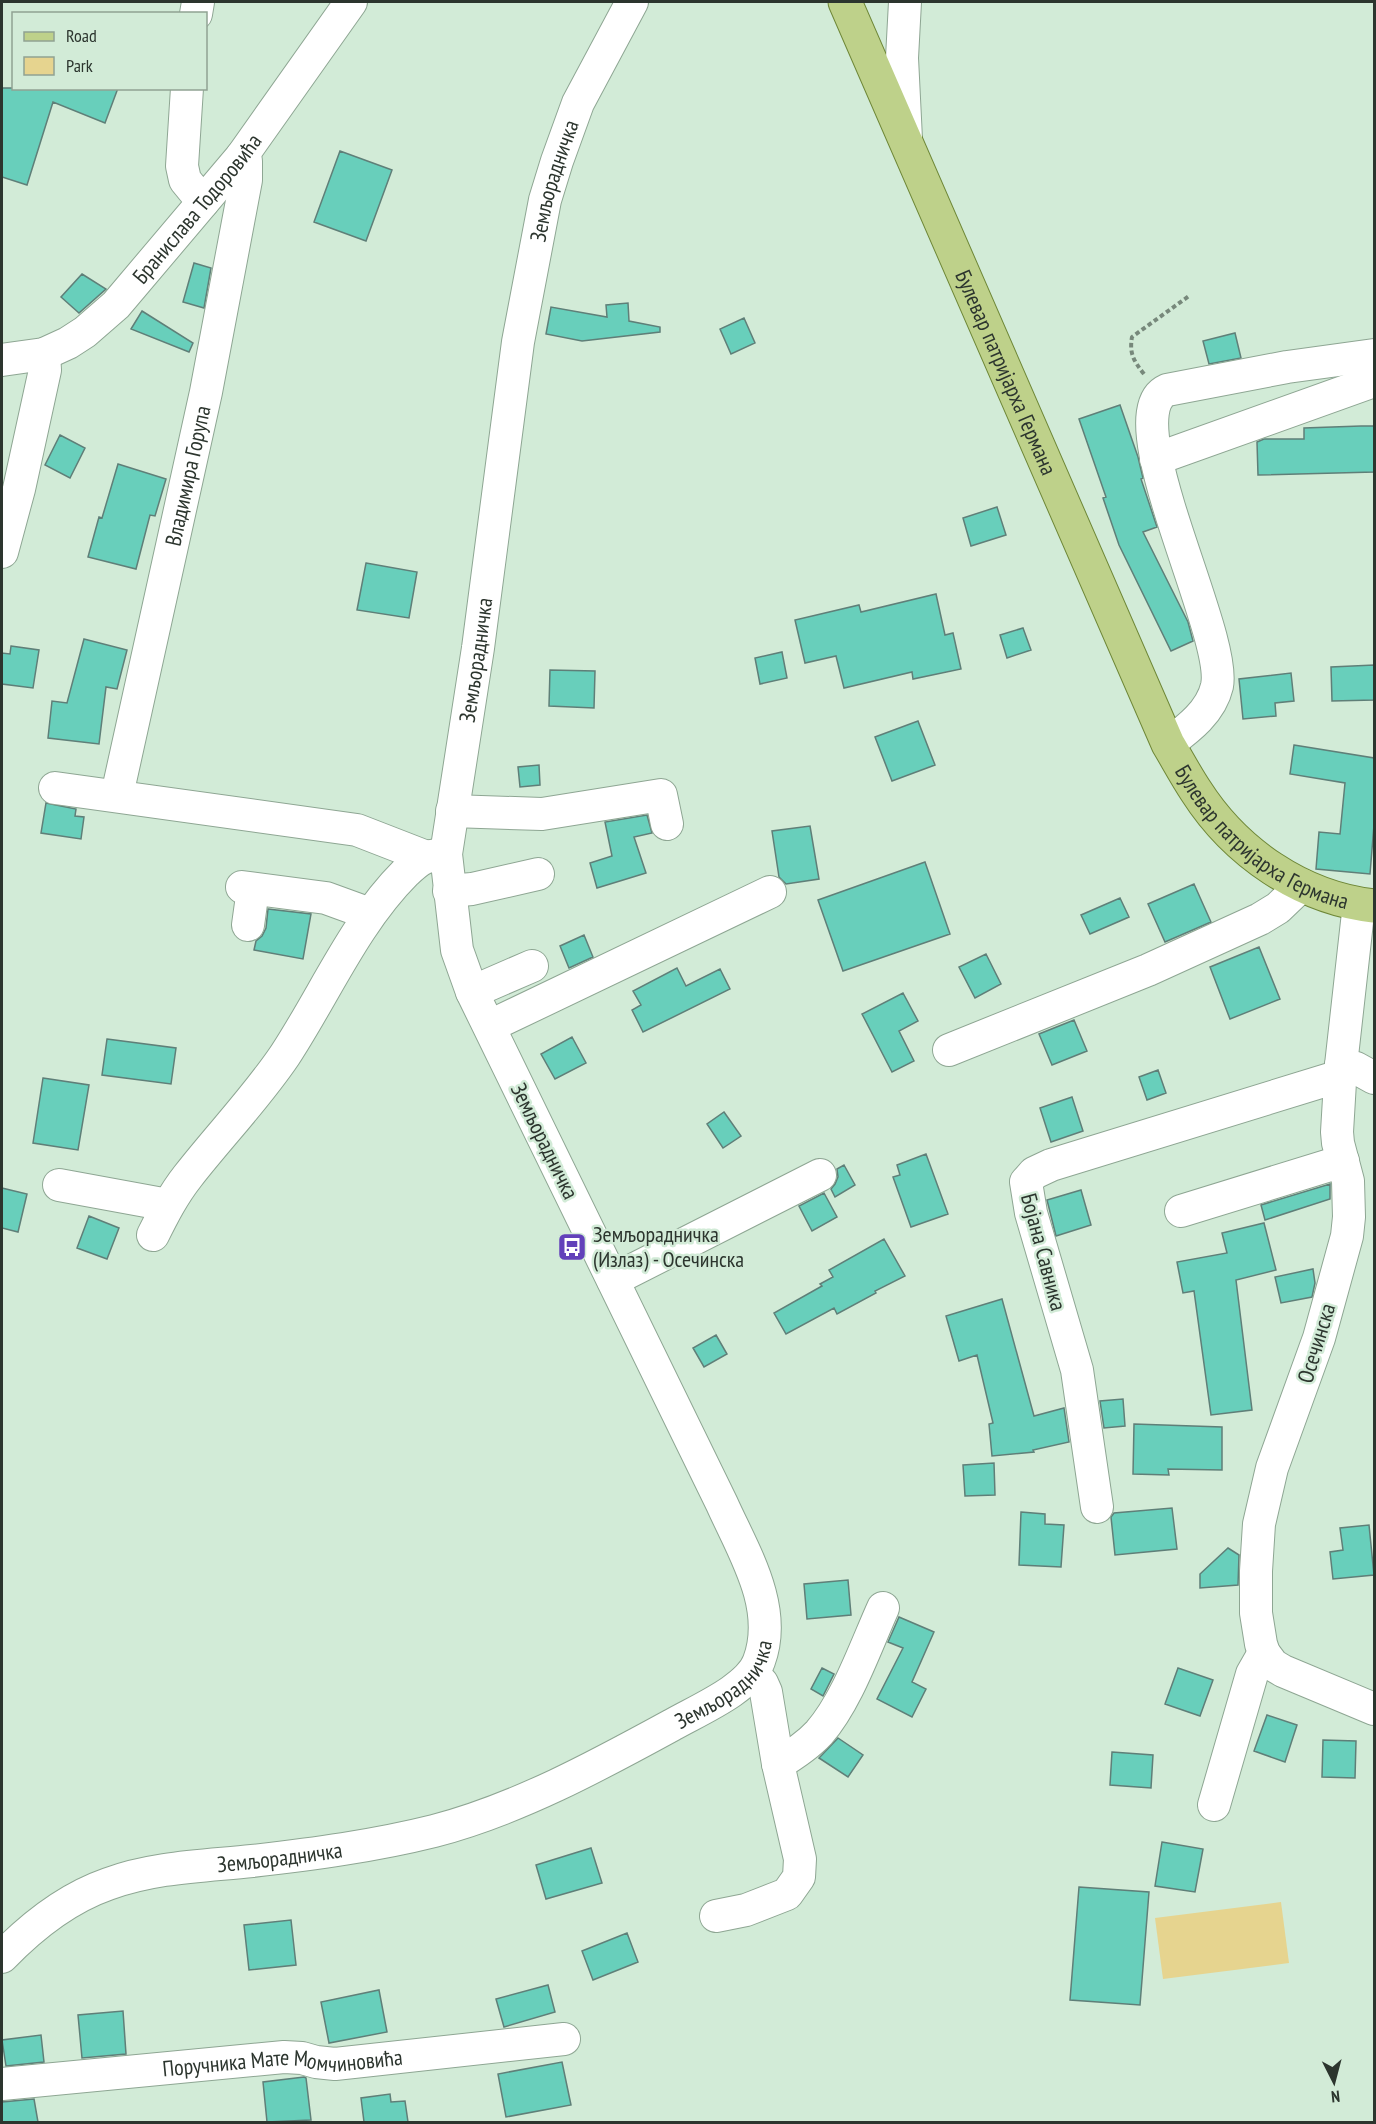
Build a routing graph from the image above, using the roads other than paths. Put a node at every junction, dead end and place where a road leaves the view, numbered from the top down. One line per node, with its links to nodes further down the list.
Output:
1 (351, 2): 7 (street, Бранислава Тодоровића)
2 (632, 2): 18 (street, Земљорадничка)
3 (844, 2): 6 (main road, Булевар патријарха Германа)
4 (905, 2): 6 (street)
5 (187, 90): 8 (street)
6 (906, 139): 15 (main road, Булевар патријарха Германа)
7 (242, 156): 8 (street, Бранислава Тодоровића); 17 (street, Владимира Горупа)
8 (203, 202): 9 (street, Бранислава Тодоровића)
9 (44, 354): 11 (street, Бранислава Тодоровића); 14 (street)
10 (1374, 355): 13 (street, Булевар патријарха Германа)
11 (2, 360)
12 (1374, 381): 13 (street)
13 (1156, 459): 15 (street, Булевар патријарха Германа)
14 (2, 552)
15 (1168, 744): 22 (main road, Булевар патријарха Германа)
16 (55, 788): 17 (street)
17 (117, 795): 20 (street)
18 (452, 811): 19 (street); 20 (street, Земљорадничка)
19 (667, 824)
20 (435, 855): 23 (street, Земљорадничка); 26 (street)
21 (538, 873): 23 (street)
22 (1302, 885): 25 (main road, Булевар патријарха Германа); 31 (street)
23 (449, 891): 29 (street, Земљорадничка)
24 (770, 892): 30 (street)
25 (1367, 905): 32 (street, Осечинска)
26 (370, 914): 27 (street); 37 (street)
27 (248, 925)
28 (532, 966): 29 (street)
29 (472, 992): 30 (street, Земљорадничка)
30 (490, 1026): 40 (street, Земљорадничка)
31 (949, 1050)
32 (1341, 1071): 33 (street); 34 (street, Осечинска); 41 (street, Бојана Савника)
33 (1374, 1078)
34 (1342, 1161): 38 (street); 43 (street, Осечинска)
35 (820, 1175): 40 (street)
36 (59, 1185): 37 (street)
37 (168, 1205): 39 (street)
38 (1181, 1211)
39 (153, 1235)
40 (613, 1280): 44 (street, Земљорадничка)
41 (1097, 1507)
42 (882, 1608): 46 (street)
43 (1264, 1653): 45 (street); 47 (street)
44 (753, 1674): 46 (street); 49 (street, Земљорадничка)
45 (1374, 1709)
46 (778, 1764): 48 (street)
47 (1214, 1805)
48 (716, 1916)
49 (2, 1957)
50 (564, 2039): 51 (street, Поручника Мате Момчиновића)
51 (2, 2084)

